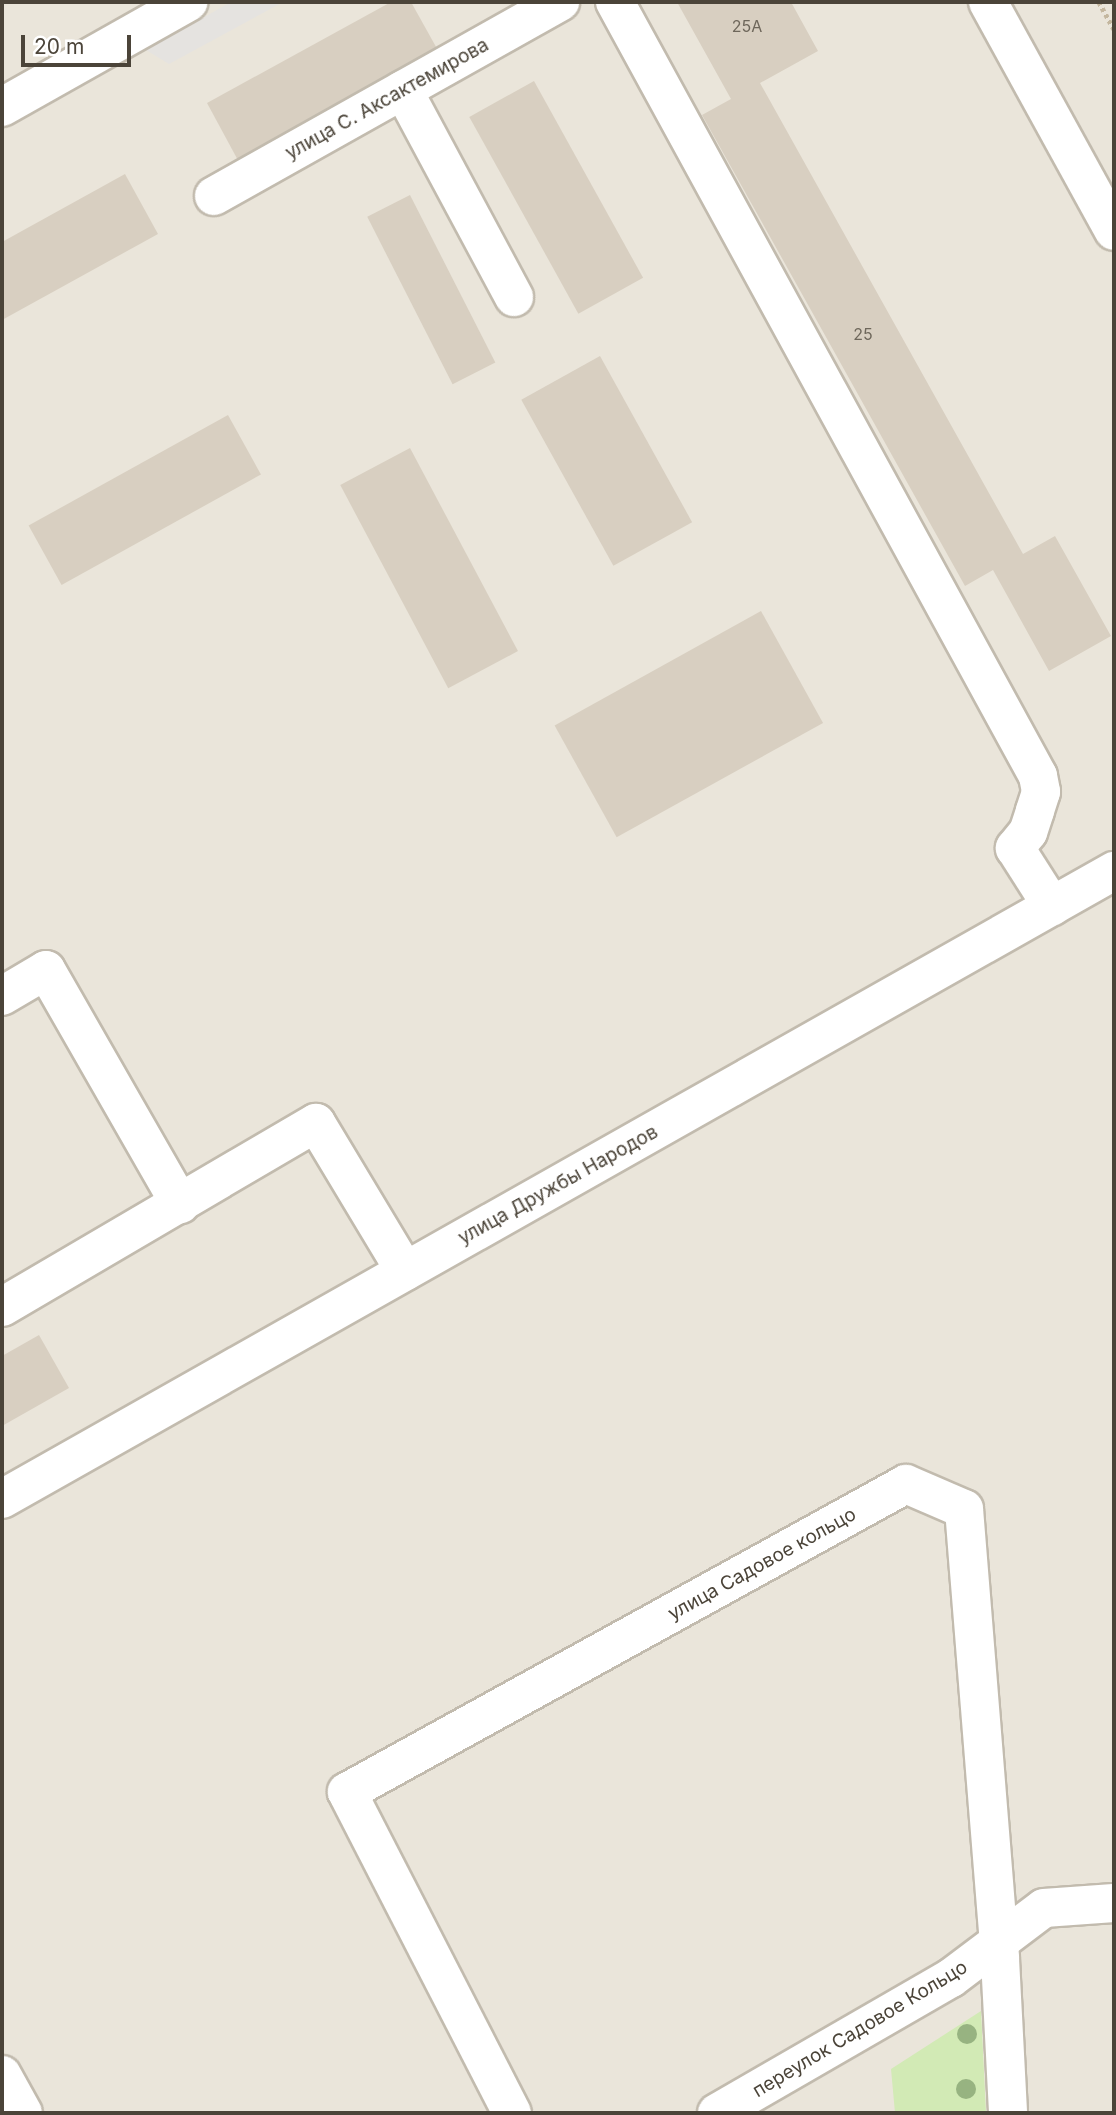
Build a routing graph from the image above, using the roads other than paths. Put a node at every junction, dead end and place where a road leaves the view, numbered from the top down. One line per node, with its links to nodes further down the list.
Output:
1 (188, 2): 6 (street)
2 (560, 2): 5 (street, улица С. Аксактемирова)
3 (615, 2): 11 (street)
4 (988, 2): 8 (street)
5 (403, 90): 7 (street, улица С. Аксактемирова); 9 (street)
6 (2, 107)
7 (214, 196)
8 (1114, 232)
9 (514, 297)
10 (1114, 871): 11 (street, улица Дружбы Народов)
11 (1052, 906): 14 (street, улица Дружбы Народов)
12 (2, 996): 13 (street)
13 (180, 1204): 14 (street); 15 (street)
14 (405, 1271): 16 (street, улица Дружбы Народов)
15 (2, 1307)
16 (2, 1499)
17 (1114, 1903): 18 (street, переулок Садовое Кольцо)
18 (998, 1942): 21 (street, улица Садовое кольцо); 22 (street, переулок Садовое Кольцо); 23 (street, улица Садовое кольцо)
19 (2, 2075): 20 (street)
20 (23, 2113)
21 (512, 2113)
22 (718, 2113)
23 (1008, 2113)

